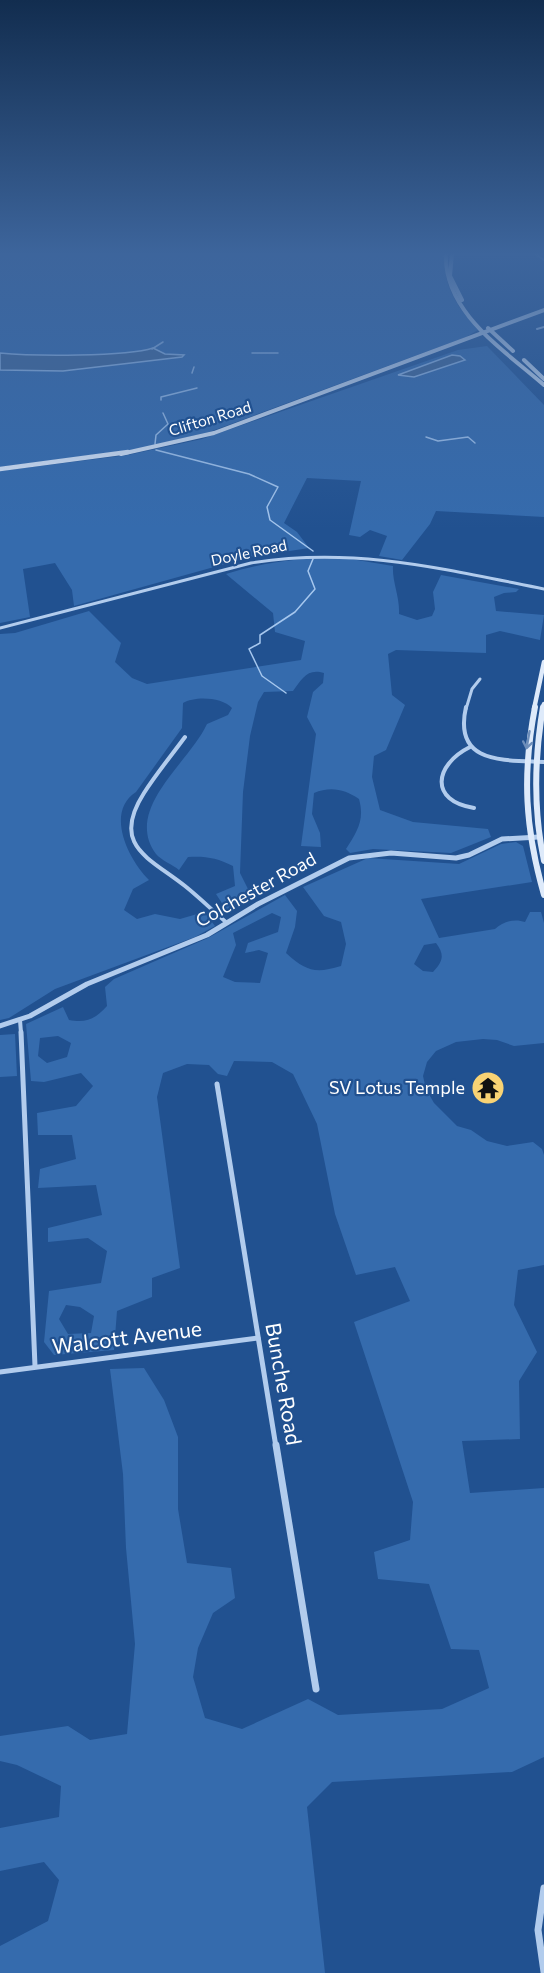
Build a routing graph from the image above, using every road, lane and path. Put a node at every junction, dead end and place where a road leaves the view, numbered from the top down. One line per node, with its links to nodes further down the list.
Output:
1 (454, 345): 6 (main road, Clifton Road)
2 (502, 345): 5 (main road)
3 (504, 345): 4 (main road)
4 (544, 379)
5 (544, 386)
6 (0, 469)
7 (544, 589): 8 (street, Doyle Road)
8 (0, 628)
9 (544, 662): 14 (main road, one-way to 14)
10 (480, 679): 13 (street)
11 (544, 704): 15 (main road)
12 (185, 736): 22 (street)
13 (470, 747): 14 (street); 17 (street)
14 (525, 761): 15 (street); 18 (main road)
15 (534, 761): 16 (street); 19 (main road)
16 (544, 762)
17 (474, 807)
18 (528, 837): 19 (street, Colchester Road); 21 (main road); 22 (street, Colchester Road)
19 (539, 837): 20 (main road)
20 (544, 861)
21 (544, 895)
22 (227, 923): 23 (street, Colchester Road)
23 (20, 1020): 24 (street, Colchester Road); 27 (street)
24 (0, 1026)
25 (217, 1084): 26 (street, Bunche Road)
26 (258, 1338): 27 (street, Walcott Avenue); 29 (street, Bunche Road)
27 (35, 1366): 28 (street, Walcott Avenue)
28 (0, 1372)
29 (316, 1689)
30 (544, 1887): 31 (street)
31 (544, 1972)

